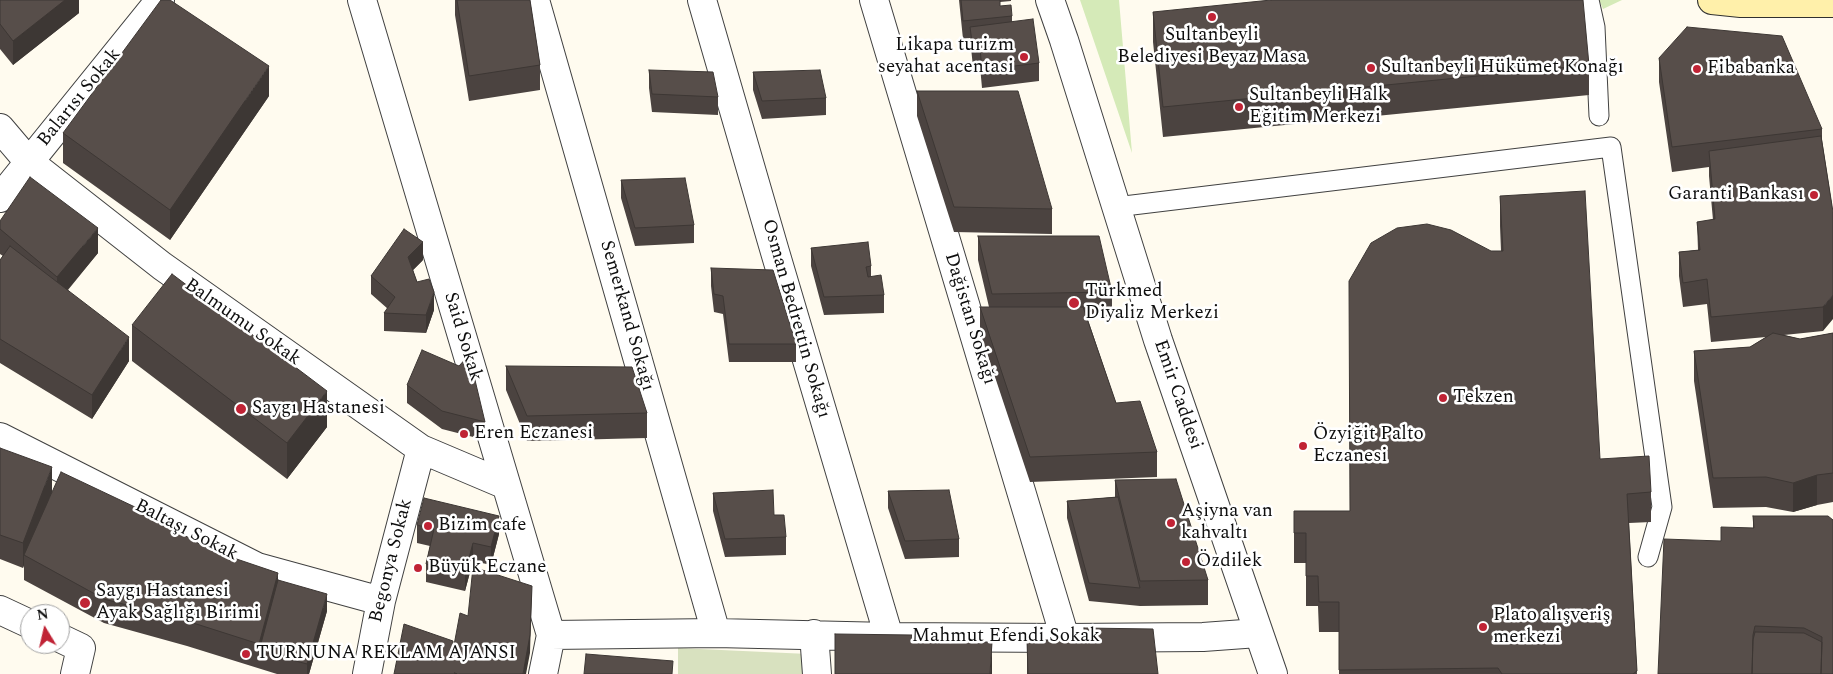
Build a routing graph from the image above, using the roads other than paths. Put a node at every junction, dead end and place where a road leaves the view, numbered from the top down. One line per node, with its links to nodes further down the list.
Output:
1 (160, 0): 12 (street, Balarısı Sokak)
2 (362, 0): 17 (street, Said Sokak)
3 (535, 0): 22 (street, Semerkand Sokağı)
4 (702, 0): 26 (street, Osman Bedrettin Sokağı)
5 (874, 0): 27 (street, Dağistan Sokağı)
6 (1050, 0): 14 (street, Emir Caddesi)
7 (1589, 0): 10 (lane)
8 (1712, 0): 9 (main road)
9 (1833, 3)
10 (1599, 116)
11 (0, 128): 12 (street, Balmumu Sokak)
12 (28, 161): 13 (street, Balarısı Sokak); 16 (street, Balmumu Sokak)
13 (0, 198)
14 (1116, 207): 18 (lane); 23 (street, Emir Caddesi)
15 (0, 437): 19 (street, Baltaşı Sokak)
16 (421, 449): 17 (street, Balmumu Sokak); 19 (street, Begonya Sokak)
17 (506, 485): 25 (street, Said Sokak)
18 (1648, 557)
19 (381, 601): 30 (street, Begonya Sokak)
20 (0, 610): 21 (street)
21 (20, 619)
22 (716, 633): 24 (street, Mahmut Efendi Sokak); 25 (street, Mahmut Efendi Sokak)
23 (1258, 633): 27 (street, Mahmut Efendi Sokak); 33 (street, Emir Caddesi)
24 (814, 634): 26 (street, Mahmut Efendi Sokak); 32 (street)
25 (551, 635): 31 (street, Said Sokak)
26 (889, 637): 27 (street, Mahmut Efendi Sokak)
27 (1065, 638)
28 (70, 643): 29 (street)
29 (75, 674)
30 (367, 674)
31 (543, 674)
32 (817, 674)
33 (1274, 674)

